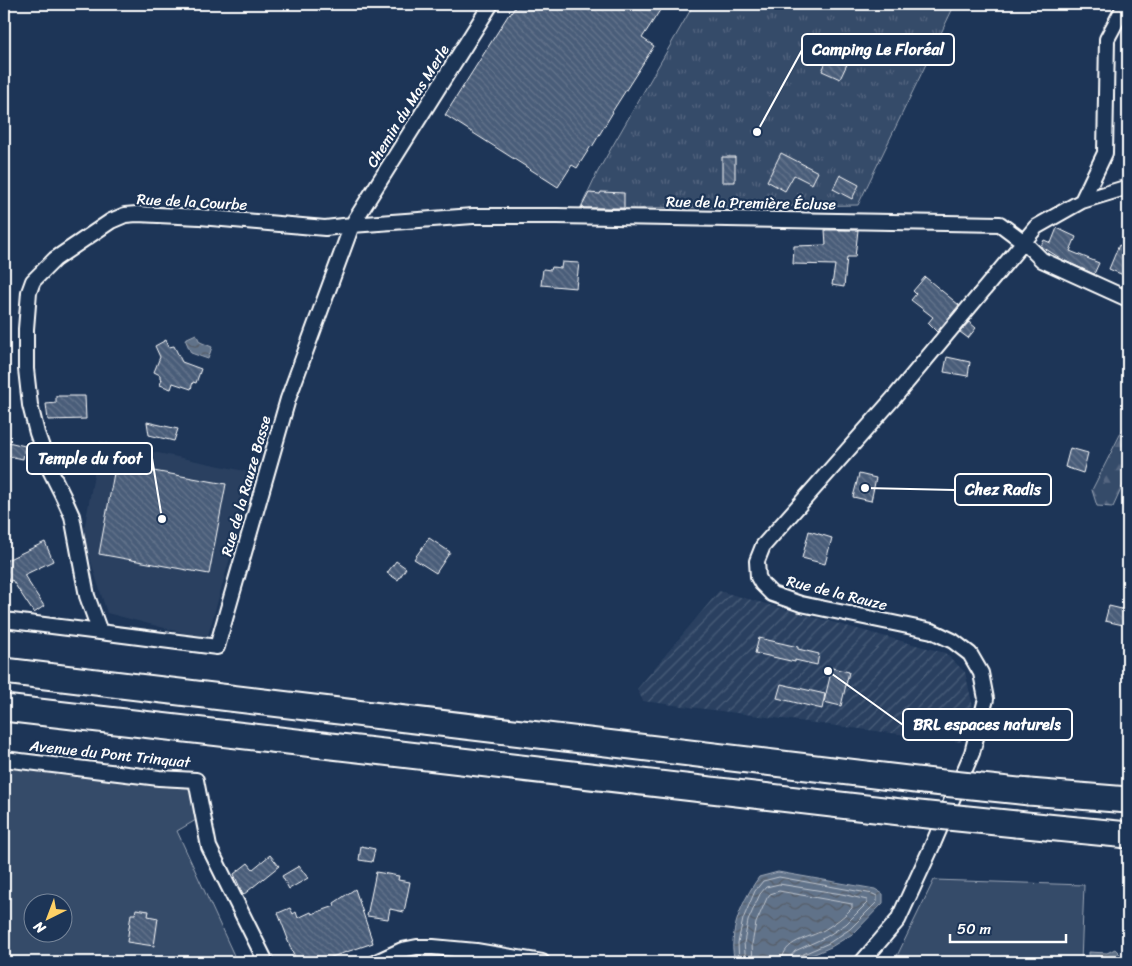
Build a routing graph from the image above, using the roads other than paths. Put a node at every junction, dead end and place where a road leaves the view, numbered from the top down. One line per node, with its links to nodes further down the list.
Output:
1 (491, 4): 5 (street, Chemin du Mas Merle)
2 (1128, 4): 4 (street)
3 (1128, 187): 4 (street, Rue de la Rauze)
4 (1082, 201): 6 (street, Rue de la Rauze)
5 (352, 225): 6 (street, Rue de la Première Écluse); 9 (street, Rue de la Rauze Basse); 9 (street, Rue de la Courbe)
6 (1024, 242): 7 (street, Rue de la Première Écluse); 18 (street, Rue de la Rauze)
7 (1128, 299)
8 (4, 620): 9 (street)
9 (100, 632)
10 (4, 671): 13 (highway, bridge)
11 (4, 708): 14 (highway, bridge)
12 (4, 759): 15 (street, Avenue du Pont Trinquat)
13 (1128, 800)
14 (1128, 835)
15 (266, 962)
16 (376, 962): 17 (street)
17 (542, 962)
18 (862, 962)

